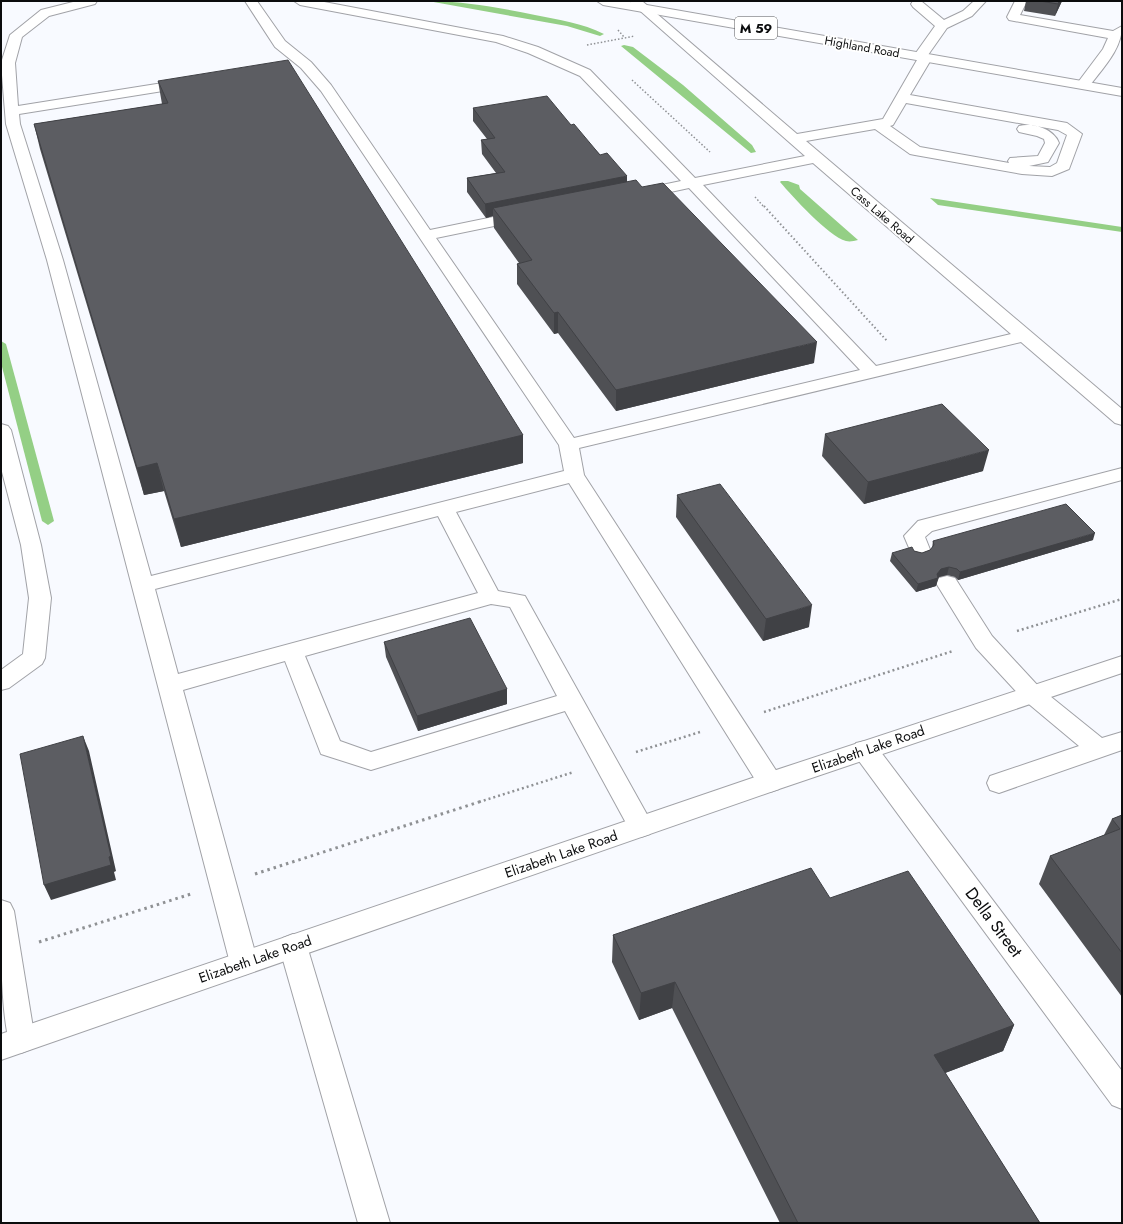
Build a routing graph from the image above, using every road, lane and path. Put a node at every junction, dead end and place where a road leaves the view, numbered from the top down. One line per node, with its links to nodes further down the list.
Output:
1 (91, 1): 17 (main road)
2 (251, 1): 25 (main road)
3 (300, 1): 22 (main road)
4 (603, 1): 8 (main road, Highland Road / M 59)
5 (980, 1): 9 (main road)
6 (1021, 1): 10 (main road)
7 (917, 4): 9 (main road)
8 (639, 5): 11 (main road, Highland Road / M 59); 19 (main road, Cass Lake Road)
9 (942, 25): 11 (main road)
10 (1119, 33): 13 (main road)
11 (922, 57): 13 (main road, Highland Road / M 59); 15 (main road)
12 (198, 82): 17 (main road)
13 (1083, 85): 14 (main road, Highland Road / M 59)
14 (1122, 92)
15 (901, 98): 16 (main road); 18 (main road)
16 (922, 102): 21 (main road); 21 (main road)
17 (12, 111): 36 (main road)
18 (878, 124): 19 (main road); 21 (main road)
19 (795, 139): 20 (main road, Cass Lake Road)
20 (816, 158): 22 (main road); 26 (main road, Cass Lake Road)
21 (955, 158)
22 (692, 183): 23 (main road); 27 (main road)
23 (622, 197)
24 (536, 213): 25 (main road)
25 (427, 235): 30 (main road)
26 (1024, 336): 27 (main road); 28 (main road, Cass Lake Road)
27 (873, 373): 30 (main road)
28 (1122, 419)
29 (1, 430): 42 (main road)
30 (569, 445): 32 (main road)
31 (1122, 474): 34 (main road)
32 (574, 475): 33 (main road); 46 (main road)
33 (444, 508): 36 (main road); 37 (main road)
34 (920, 552)
35 (947, 583): 39 (main road)
36 (142, 585): 43 (main road)
37 (491, 597): 40 (main road); 45 (main road)
38 (1122, 599): 39 (path)
39 (984, 642): 44 (main road); 46 (path)
40 (292, 651): 43 (main road); 45 (main road)
41 (1122, 664): 44 (main road, Elizabeth Lake Road)
42 (1, 682)
43 (169, 685): 54 (main road)
44 (1032, 694): 48 (main road); 49 (main road, Elizabeth Lake Road)
45 (572, 700): 50 (main road)
46 (732, 722): 50 (path); 51 (main road)
47 (1122, 741): 48 (main road)
48 (1099, 749): 52 (main road)
49 (865, 750): 51 (main road, Elizabeth Lake Road); 60 (main road, Della Street)
50 (605, 762): 53 (main road); 54 (path)
51 (770, 782): 53 (main road, Elizabeth Lake Road)
52 (999, 783)
53 (641, 827): 56 (main road, Elizabeth Lake Road)
54 (223, 884): 57 (path); 58 (main road)
55 (1, 911): 57 (main road)
56 (293, 946): 58 (main road, Elizabeth Lake Road); 61 (main road)
57 (7, 952): 59 (main road)
58 (244, 963): 59 (main road, Elizabeth Lake Road)
59 (11, 1043)
60 (1122, 1095)
61 (374, 1223)

